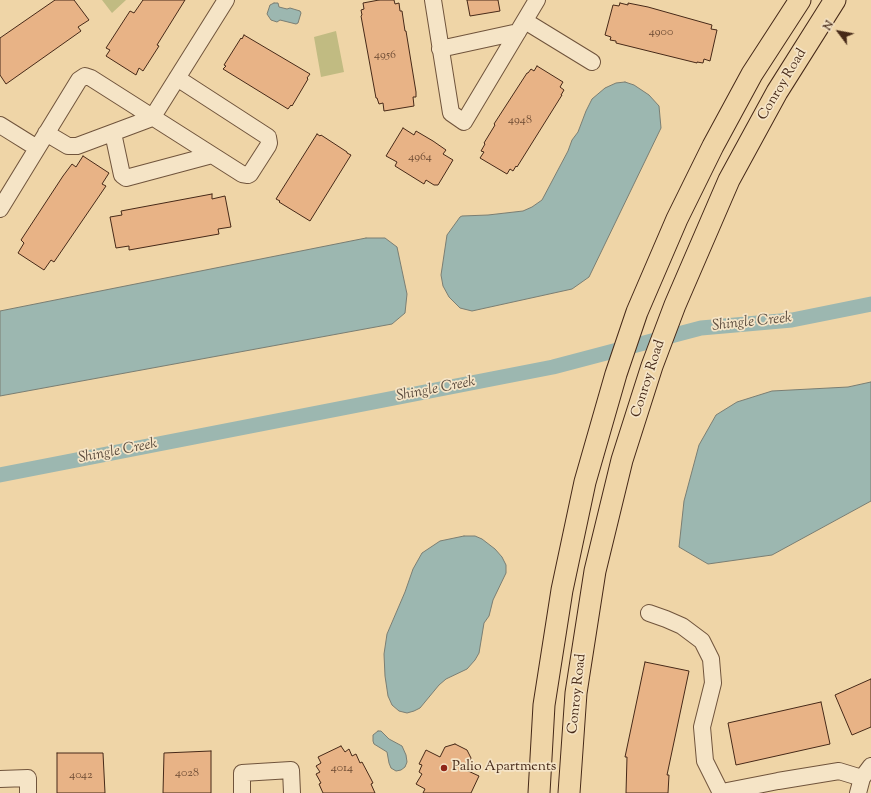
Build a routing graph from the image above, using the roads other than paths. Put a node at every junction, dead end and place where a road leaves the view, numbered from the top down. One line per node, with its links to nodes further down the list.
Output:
1 (226, 0): 9 (lane)
2 (433, 0): 7 (lane)
3 (537, 0): 6 (lane)
4 (800, 0): 23 (main road)
5 (835, 0): 24 (main road, Conroy Road)
6 (522, 26): 7 (lane); 7 (lane); 8 (lane)
7 (440, 49)
8 (592, 62)
9 (177, 78): 10 (lane); 15 (lane)
10 (152, 118): 12 (lane); 13 (lane); 15 (lane)
11 (0, 125): 14 (lane)
12 (46, 133): 13 (lane); 14 (lane)
13 (113, 133): 15 (lane)
14 (37, 148): 16 (lane)
15 (212, 155)
16 (0, 209)
17 (649, 613): 25 (lane)
18 (0, 779): 20 (lane)
19 (864, 779): 26 (lane)
20 (28, 793)
21 (242, 793): 22 (lane)
22 (292, 793)
23 (540, 793)
24 (569, 793)
25 (721, 793)
26 (724, 793)

